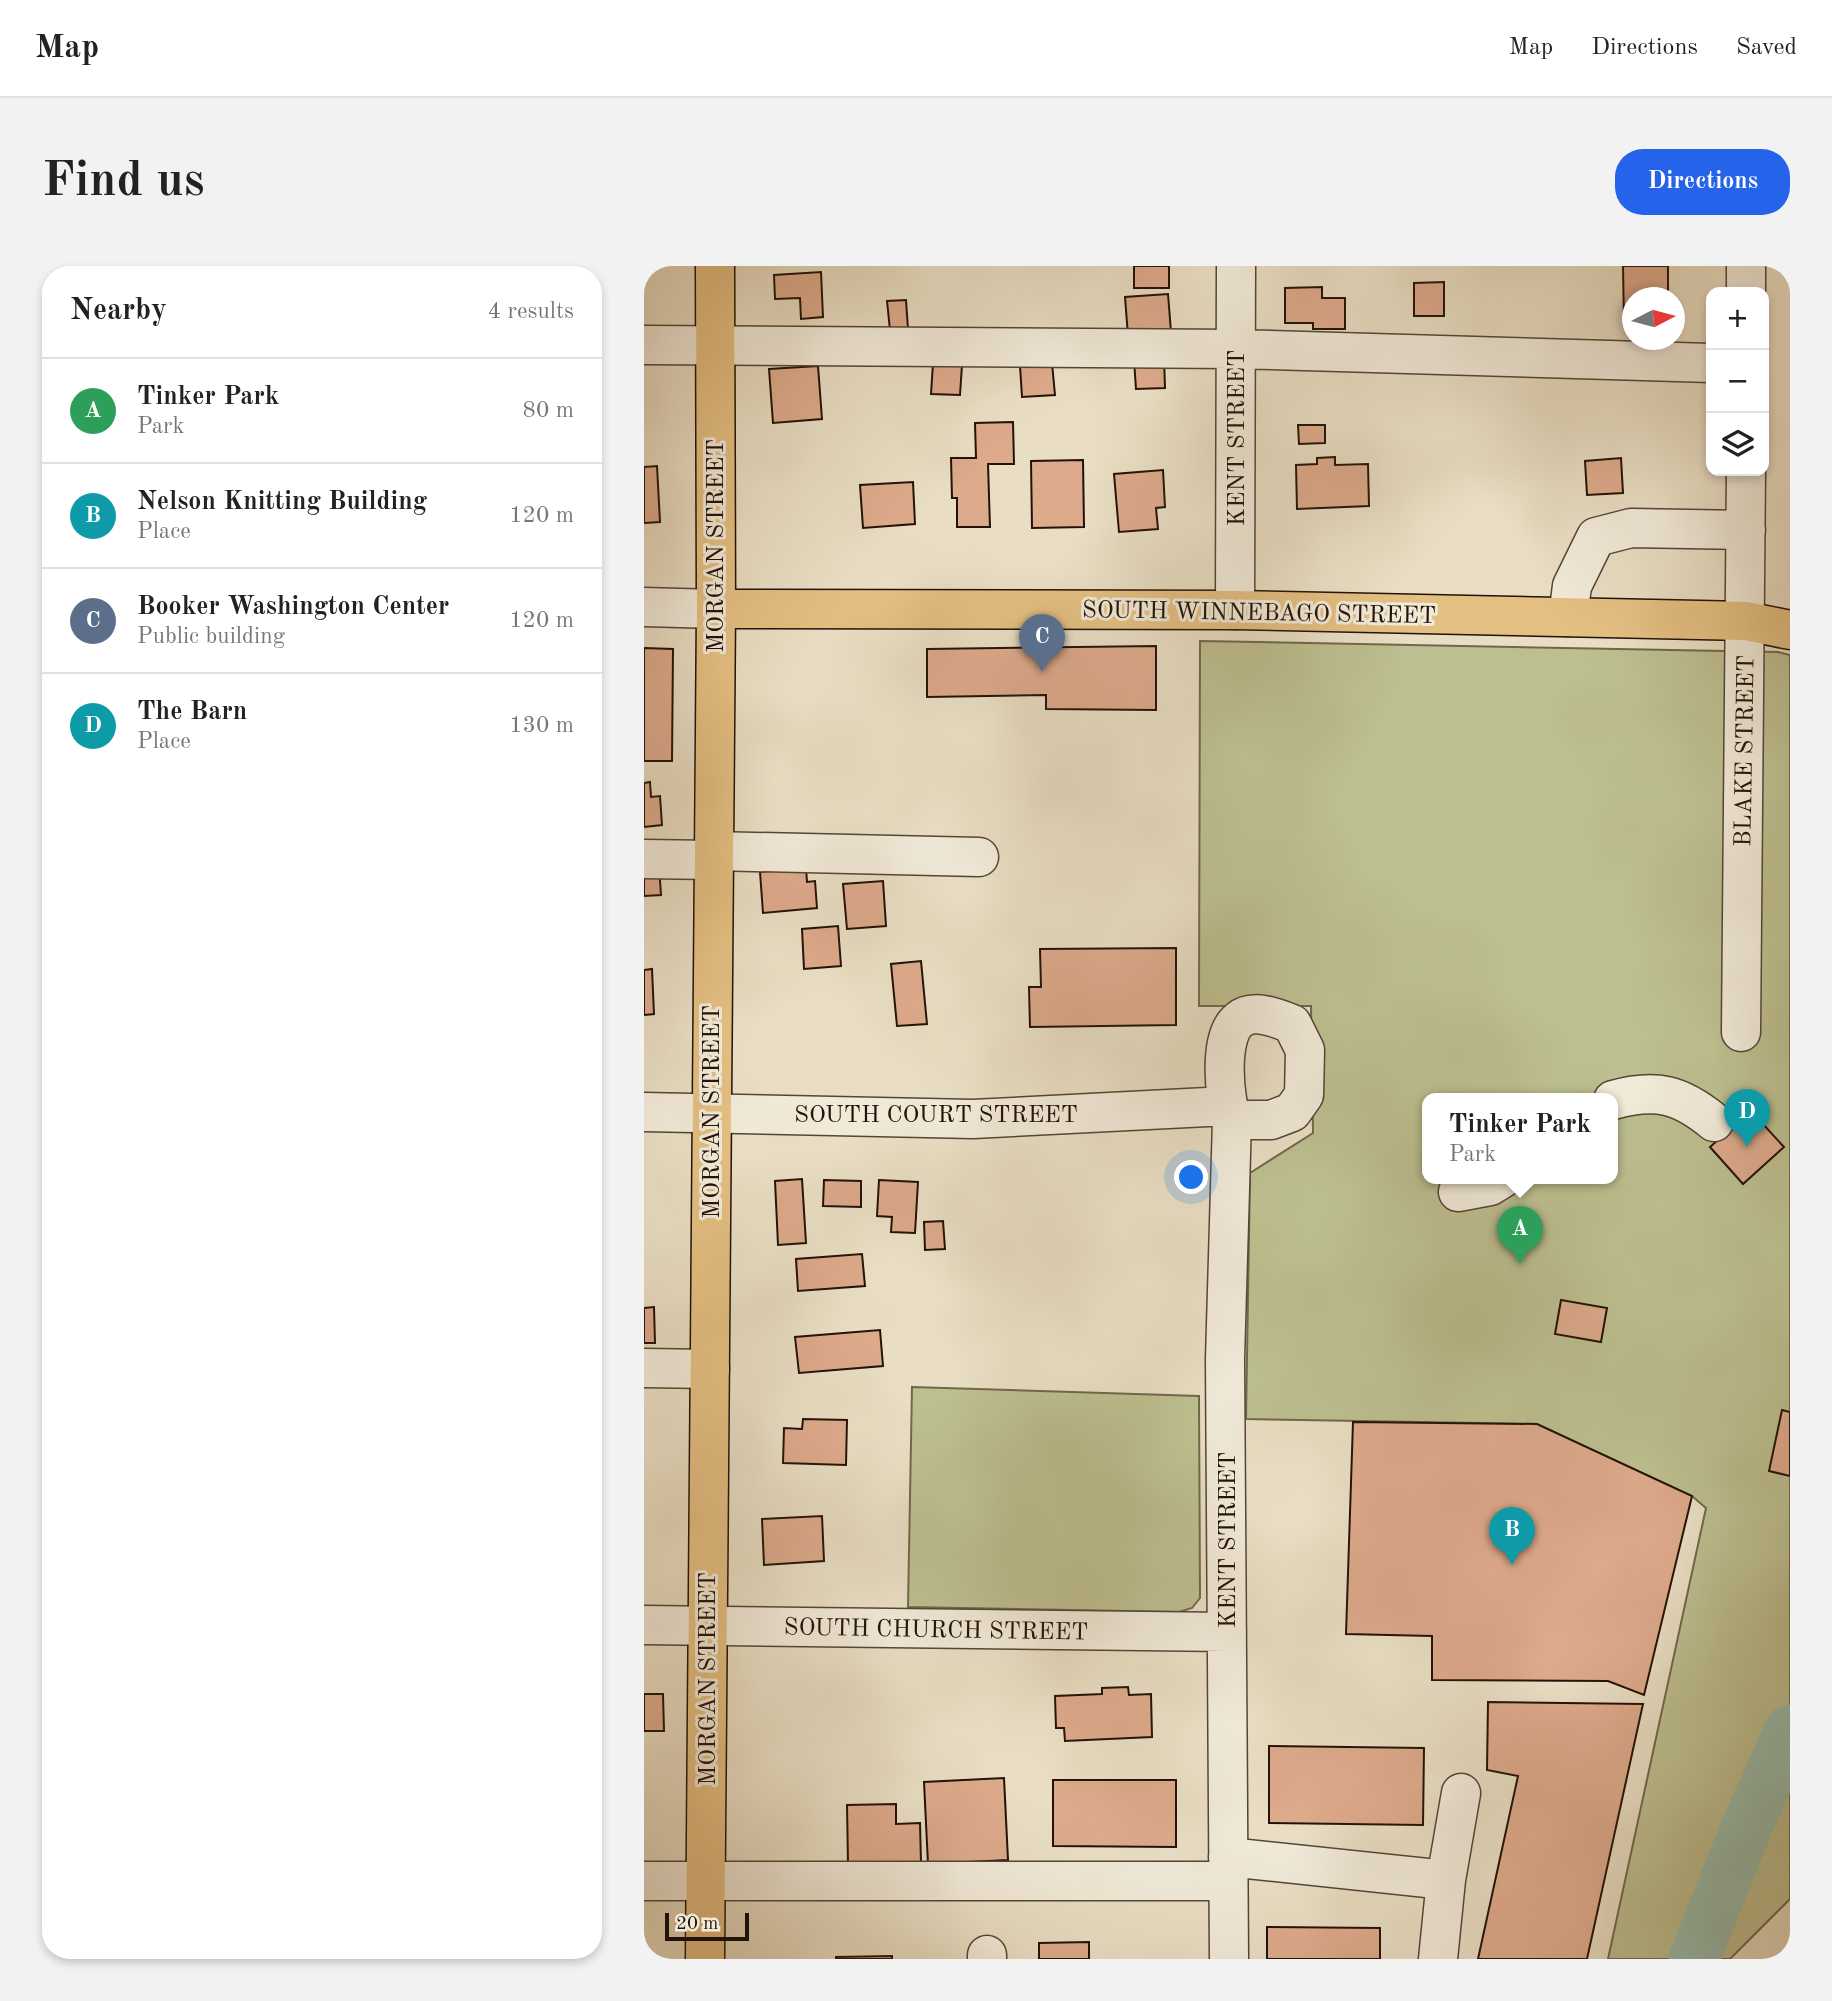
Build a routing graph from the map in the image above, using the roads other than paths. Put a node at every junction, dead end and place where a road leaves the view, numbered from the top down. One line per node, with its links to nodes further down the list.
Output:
1 (715, 266): 6 (main road, MORGAN STREET)
2 (1236, 266): 7 (street, KENT STREET)
3 (1746, 266): 4 (street)
4 (1746, 287)
5 (644, 345): 6 (street)
6 (714, 346): 7 (street); 12 (main road, MORGAN STREET)
7 (1236, 349): 8 (street); 13 (street, KENT STREET)
8 (1706, 363)
9 (1746, 476): 10 (street, BLAKE STREET)
10 (1746, 530): 14 (street); 15 (street, BLAKE STREET)
11 (644, 607): 12 (street, SOUTH WINNEBAGO STREET)
12 (716, 609): 13 (main road, SOUTH WINNEBAGO STREET); 17 (main road, MORGAN STREET)
13 (1235, 610): 14 (main road, SOUTH WINNEBAGO STREET)
14 (1568, 617): 15 (main road, SOUTH WINNEBAGO STREET)
15 (1746, 621): 16 (main road, SOUTH WINNEBAGO STREET); 20 (street, BLAKE STREET)
16 (1790, 630)
17 (713, 855): 18 (street); 19 (street); 23 (main road, MORGAN STREET)
18 (979, 857)
19 (644, 859)
20 (1741, 1032)
21 (1618, 1099): 25 (street)
22 (644, 1112): 23 (street, SOUTH COURT STREET)
23 (711, 1112): 24 (street, SOUTH COURT STREET); 29 (main road, MORGAN STREET)
24 (1230, 1113): 32 (street, KENT STREET)
25 (1714, 1122)
26 (1493, 1184): 27 (street)
27 (1458, 1192)
28 (644, 1368): 29 (street)
29 (710, 1369): 31 (main road, MORGAN STREET)
30 (644, 1625): 31 (street, SOUTH CHURCH STREET)
31 (708, 1626): 32 (street, SOUTH CHURCH STREET); 37 (main road, MORGAN STREET)
32 (1227, 1632): 34 (street, KENT STREET)
33 (1461, 1793): 35 (street)
34 (1228, 1869): 35 (street); 37 (street); 39 (street, KENT STREET)
35 (1446, 1880): 40 (street)
36 (644, 1881): 37 (street)
37 (706, 1881): 38 (main road, MORGAN STREET)
38 (705, 1959)
39 (1229, 1959)
40 (1438, 1959)

